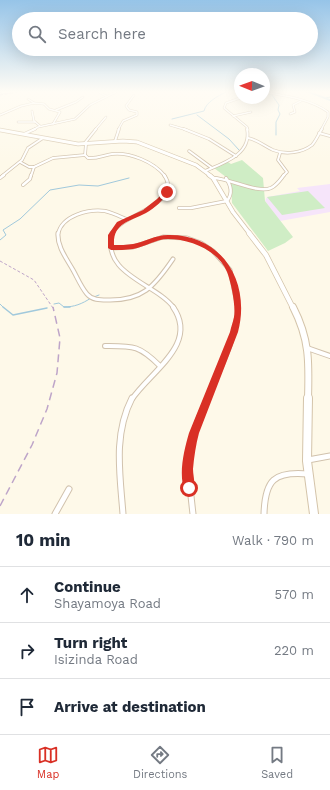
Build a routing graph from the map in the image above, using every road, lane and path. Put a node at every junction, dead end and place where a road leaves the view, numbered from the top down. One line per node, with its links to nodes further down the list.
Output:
1 (33, 116): 9 (street)
2 (58, 116): 10 (street)
3 (78, 116): 10 (street)
4 (137, 116): 19 (street)
5 (233, 116): 18 (street)
6 (328, 116): 14 (street)
7 (106, 117): 20 (street)
8 (18, 122): 9 (street)
9 (35, 122): 12 (street)
10 (53, 124): 12 (street)
11 (170, 125): 24 (street)
12 (40, 126): 15 (street)
13 (0, 130): 15 (street)
14 (319, 133): 16 (street); 22 (street)
15 (24, 134): 17 (street)
16 (330, 136)
17 (43, 138): 20 (street); 25 (street)
18 (248, 138): 22 (street); 24 (street)
19 (115, 141): 20 (street); 28 (street)
20 (85, 144): 23 (street)
21 (189, 151): 27 (street)
22 (280, 153): 31 (street)
23 (85, 155): 26 (street); 35 (street)
24 (236, 156): 27 (street)
25 (20, 162): 26 (street); 29 (street)
26 (34, 167): 32 (street)
27 (212, 168): 28 (street)
28 (205, 172): 30 (street)
29 (0, 178)
30 (213, 178): 31 (street); 33 (street)
31 (226, 178): 33 (street)
32 (23, 186)
33 (227, 201): 34 (street); 40 (street)
34 (179, 208)
35 (126, 219): 36 (street); 38 (street)
36 (111, 248): 38 (street); 49 (street)
37 (173, 259): 38 (street)
38 (148, 288): 42 (street)
39 (105, 346): 42 (street)
40 (308, 348): 41 (street); 44 (street)
41 (330, 356)
42 (160, 366): 48 (street)
43 (330, 456): 44 (street)
44 (307, 460): 45 (street)
45 (308, 474): 50 (street); 51 (street)
46 (68, 489): 47 (street)
47 (55, 514)
48 (123, 514)
49 (193, 514)
50 (264, 514)
51 (314, 514)

